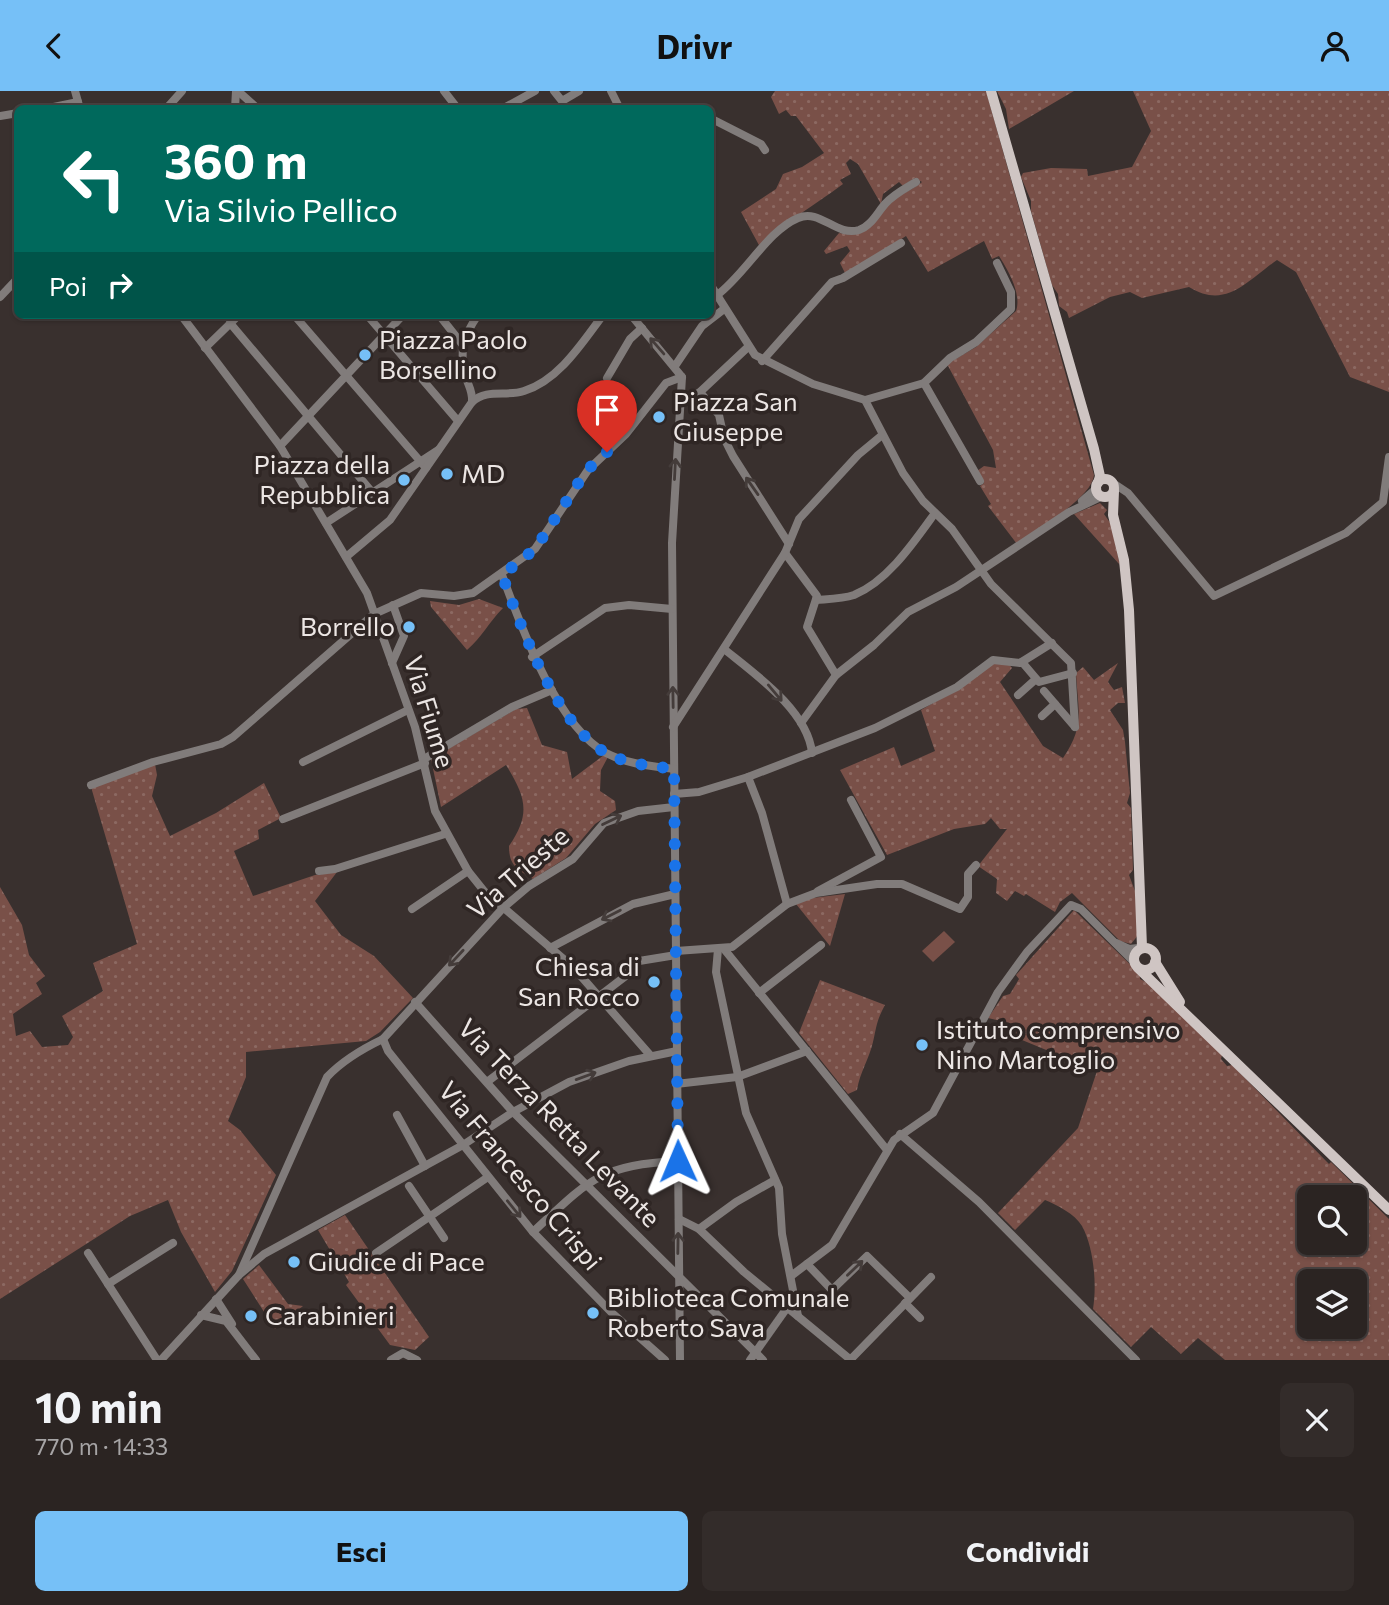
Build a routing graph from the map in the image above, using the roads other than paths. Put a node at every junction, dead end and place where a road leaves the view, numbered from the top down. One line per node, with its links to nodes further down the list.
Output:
1 (75, 91): 8 (street)
2 (182, 91): 9 (street)
3 (237, 91): 10 (street)
4 (535, 91): 11 (street)
5 (554, 91): 6 (street)
6 (579, 91)
7 (991, 91): 58 (main road)
8 (79, 105)
9 (170, 105)
10 (253, 105)
11 (509, 105)
12 (714, 120): 13 (street)
13 (765, 150)
14 (916, 182): 19 (street)
15 (901, 243): 39 (street)
16 (997, 263): 44 (street)
17 (14, 282): 20 (street)
18 (714, 292): 19 (street)
19 (716, 296): 21 (street)
20 (0, 297)
21 (724, 309): 22 (street); 37 (street)
22 (714, 317)
23 (184, 319): 38 (street, Via Fiume)
24 (234, 319): 33 (street)
25 (297, 319): 41 (street)
26 (370, 319): 35 (street)
27 (398, 319): 35 (street)
28 (442, 319): 36 (street)
29 (476, 319): 36 (street)
30 (600, 319): 48 (street)
31 (634, 319): 34 (street)
32 (711, 319): 40 (street)
33 (230, 323): 38 (street); 49 (street)
34 (642, 328): 40 (street, one-way to 34); 43 (street)
35 (384, 335): 41 (street); 50 (street)
36 (462, 344): 48 (street)
37 (748, 347): 39 (street); 45 (street)
38 (205, 348): 52 (street, Via Fiume)
39 (762, 361): 46 (street)
40 (675, 366): 42 (street)
41 (346, 376): 49 (street); 55 (street)
42 (682, 377): 47 (street); 65 (street)
43 (607, 378)
44 (925, 383): 46 (street); 57 (street)
45 (700, 393): 47 (street); 62 (street, one-way to 45)
46 (864, 400): 51 (street)
47 (681, 402): 68 (street, one-way to 47)
48 (472, 403): 50 (street)
49 (308, 416): 52 (street); 59 (street)
50 (458, 421): 53 (street)
51 (881, 436): 60 (street); 62 (street)
52 (279, 446): 61 (street, Via Fiume)
53 (440, 449): 55 (street); 56 (street)
54 (1389, 457): 58 (street)
55 (419, 460): 56 (street); 59 (street)
56 (426, 468): 63 (street)
57 (980, 481)
58 (1107, 489): 64 (street); 108 (main road)
59 (372, 492): 61 (street)
60 (935, 513): 64 (street); 66 (street)
61 (326, 523): 63 (street, Via Fiume)
62 (787, 548): 66 (street); 71 (street)
63 (346, 557): 69 (street, Via Fiume)
64 (983, 571): 70 (street); 76 (street)
65 (502, 575): 67 (street); 72 (street)
66 (816, 600): 76 (street)
67 (393, 605): 69 (street); 74 (street)
68 (672, 610): 72 (street); 85 (street, one-way to 68)
69 (374, 614): 74 (street, Via Fiume); 91 (street)
70 (1052, 643): 73 (street); 75 (street)
71 (724, 649): 84 (street, one-way to 84); 85 (street)
72 (532, 657): 78 (street)
73 (1022, 662): 77 (street); 86 (street)
74 (392, 663): 82 (street, Via Fiume)
75 (1073, 673): 77 (street); 81 (street)
76 (836, 675): 84 (street)
77 (1036, 679): 80 (street)
78 (552, 690): 87 (street); 89 (street)
79 (1044, 691): 81 (street)
80 (1018, 695)
81 (1055, 704): 83 (street)
82 (408, 710): 87 (street, Via Fiume); 88 (street)
83 (1042, 716)
84 (801, 723): 86 (street)
85 (673, 727): 89 (street)
86 (812, 754): 90 (street)
87 (424, 761): 95 (street); 96 (street, Via Fiume)
88 (303, 762)
89 (674, 769): 92 (street)
90 (748, 777): 92 (street); 102 (street)
91 (92, 785)
92 (674, 794): 94 (street)
93 (851, 800): 100 (street)
94 (674, 807): 101 (street); 103 (street, Via Trieste, one-way to 94)
95 (283, 819)
96 (445, 834): 98 (street); 99 (street, Via Fiume)
97 (976, 865): 100 (street)
98 (319, 871)
99 (468, 871): 103 (street, Via Fiume); 104 (street)
100 (816, 893): 102 (street)
101 (675, 894): 107 (street, one-way to 107); 110 (street)
102 (786, 904): 109 (street)
103 (503, 908): 107 (street, Via Fiume); 115 (street, Via Trieste, one-way to 115)
104 (412, 909)
105 (1111, 939): 108 (street); 112 (street); 126 (street)
106 (821, 946): 113 (street)
107 (550, 948): 114 (street, Via Fiume)
108 (1144, 948): 111 (main road); 112 (main road)
109 (721, 949): 110 (street); 113 (street); 121 (street)
110 (676, 953): 114 (street); 118 (street)
111 (1155, 962): 112 (main road); 116 (main road)
112 (1137, 966): 116 (main road)
113 (760, 993): 119 (street)
114 (601, 996): 120 (street, Via Fiume); 122 (street)
115 (415, 1002): 117 (street, Via Trieste); 122 (street, Via Terza Retta Levante)
116 (1199, 1024): 135 (main road)
117 (383, 1039): 127 (street, Via Francesco Crispi); 146 (street, Via Trieste)
118 (677, 1051): 120 (street); 123 (street)
119 (807, 1051): 121 (street); 128 (street)
120 (650, 1055): 124 (street, one-way to 120)
121 (737, 1077): 123 (street); 132 (street)
122 (487, 1082): 124 (street, Via Terza Retta Levante)
123 (676, 1084): 129 (street)
124 (513, 1112): 127 (street); 133 (street, Via Terza Retta Levante)
125 (397, 1115): 130 (street)
126 (900, 1134): 128 (street); 159 (street)
127 (463, 1145): 130 (street); 131 (street, Via Francesco Crispi)
128 (887, 1150): 144 (street)
129 (678, 1161): 133 (street); 137 (street)
130 (425, 1166): 146 (street)
131 (488, 1177): 136 (street); 139 (street, Via Francesco Crispi, one-way to 139)
132 (775, 1180): 138 (street); 147 (street)
133 (585, 1184): 139 (street); 145 (street, Via Terza Retta Levante)
134 (409, 1186): 136 (street)
135 (1389, 1210)
136 (430, 1217): 140 (street); 143 (street)
137 (679, 1219): 138 (street); 145 (street, one-way to 137)
138 (699, 1229): 153 (street)
139 (533, 1232): 164 (street, Via Francesco Crispi)
140 (444, 1238)
141 (173, 1243): 149 (street)
142 (88, 1253): 149 (street)
143 (376, 1253)
144 (807, 1264): 147 (street); 152 (street, one-way to 152)
145 (678, 1274): 158 (street, Via Terza Retta Levante); 165 (street)
146 (239, 1275): 151 (street)
147 (791, 1276): 150 (street)
148 (931, 1277): 152 (street)
149 (108, 1284): 160 (street)
150 (795, 1297): 153 (street); 155 (street)
151 (216, 1299): 154 (street); 157 (street)
152 (908, 1301): 156 (street); 167 (street)
153 (788, 1307): 155 (street); 158 (street)
154 (201, 1315): 157 (street); 160 (street)
155 (798, 1315): 167 (street)
156 (920, 1318)
157 (235, 1330): 161 (street)
158 (752, 1356): 166 (street, Via Terza Retta Levante)
159 (1131, 1358)
160 (159, 1360)
161 (256, 1360)
162 (391, 1360): 163 (street)
163 (416, 1360)
164 (665, 1360)
165 (680, 1360)
166 (763, 1360)
167 (850, 1360)

